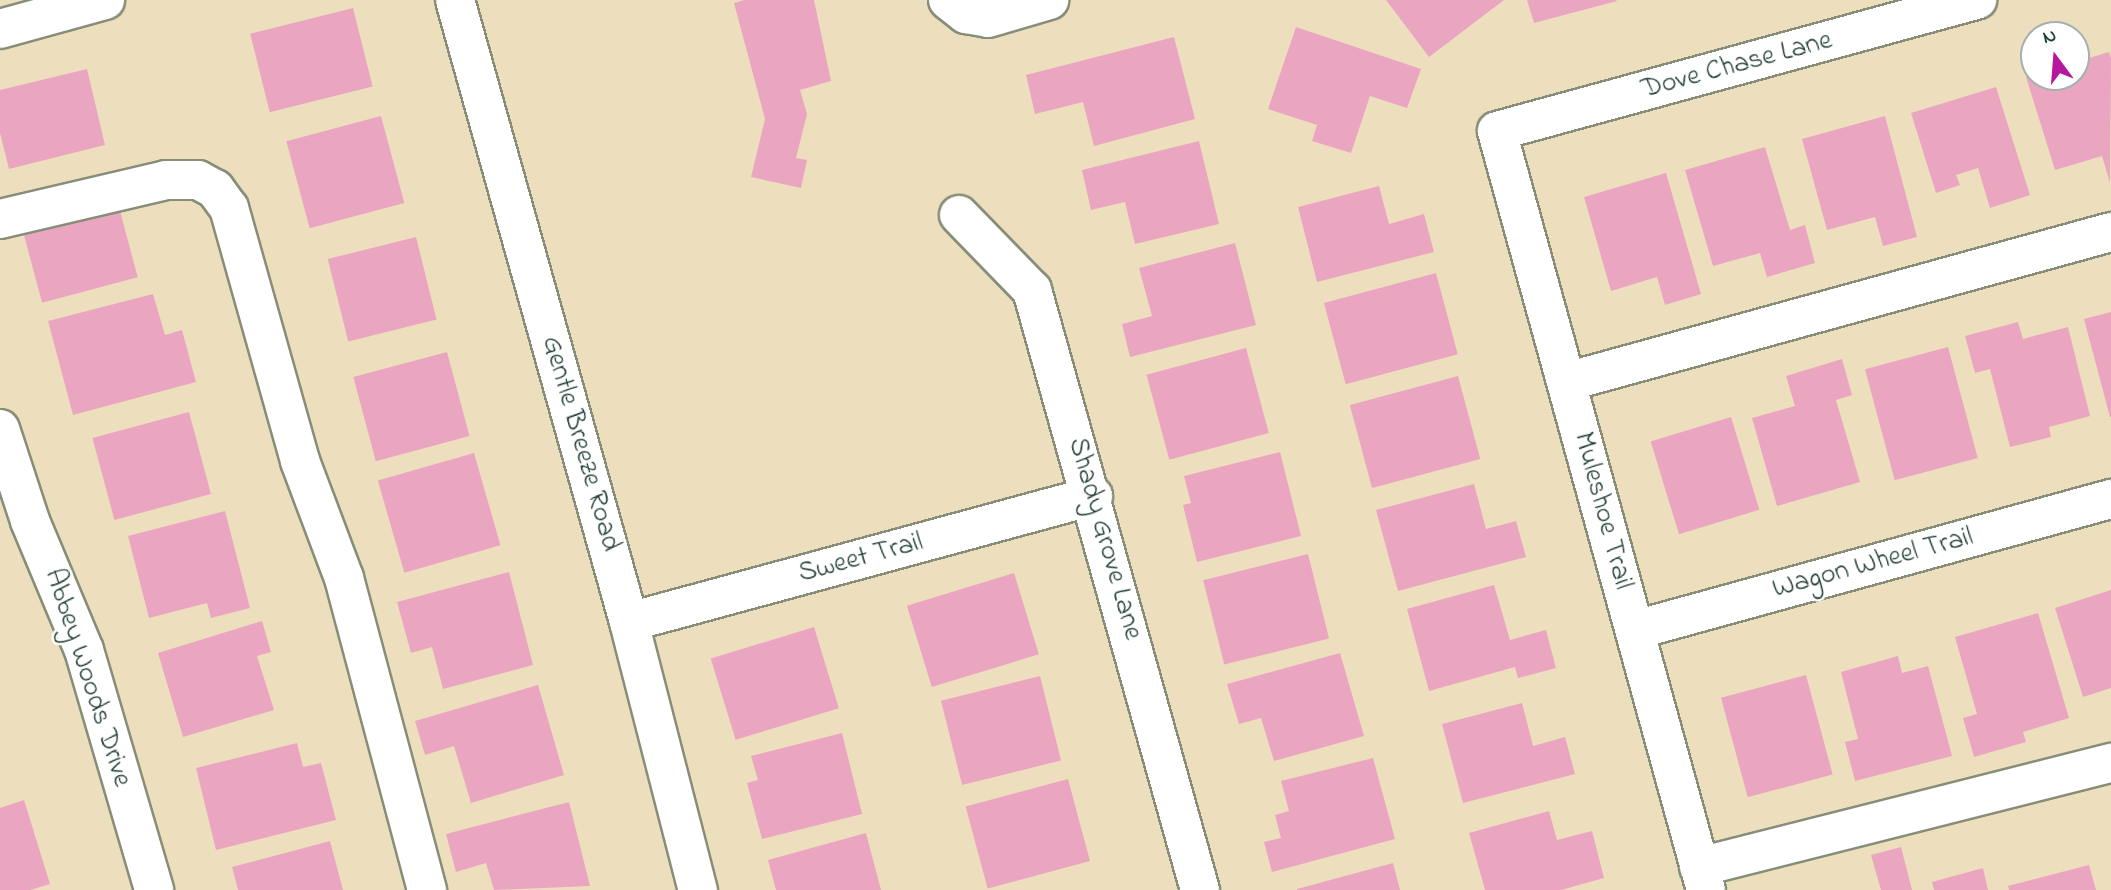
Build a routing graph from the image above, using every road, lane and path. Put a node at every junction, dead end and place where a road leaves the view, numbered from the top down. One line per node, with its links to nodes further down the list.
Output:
1 (105, 0): 6 (street)
2 (455, 0): 15 (street, Gentle Breeze Road)
3 (1049, 0): 5 (street)
4 (1977, 0): 7 (street, Dove Chase Lane)
5 (957, 7)
6 (0, 29)
7 (1497, 131): 11 (street, Muleshoe Trail)
8 (959, 215): 13 (street, Shady Grove Lane)
9 (0, 219): 20 (street)
10 (2111, 232): 11 (street)
11 (1566, 383): 16 (street, Muleshoe Trail)
12 (0, 429): 19 (street, Abbey Woods Drive)
13 (1093, 496): 15 (street, Sweet Trail); 22 (street, Shady Grove Lane)
14 (2111, 499): 16 (street, Wagon Wheel Trail)
15 (629, 622): 21 (street, Gentle Breeze Road)
16 (1634, 630): 18 (street, Muleshoe Trail)
17 (2111, 763): 18 (street)
18 (1703, 878)
19 (154, 890)
20 (427, 890)
21 (698, 890)
22 (1200, 890)

